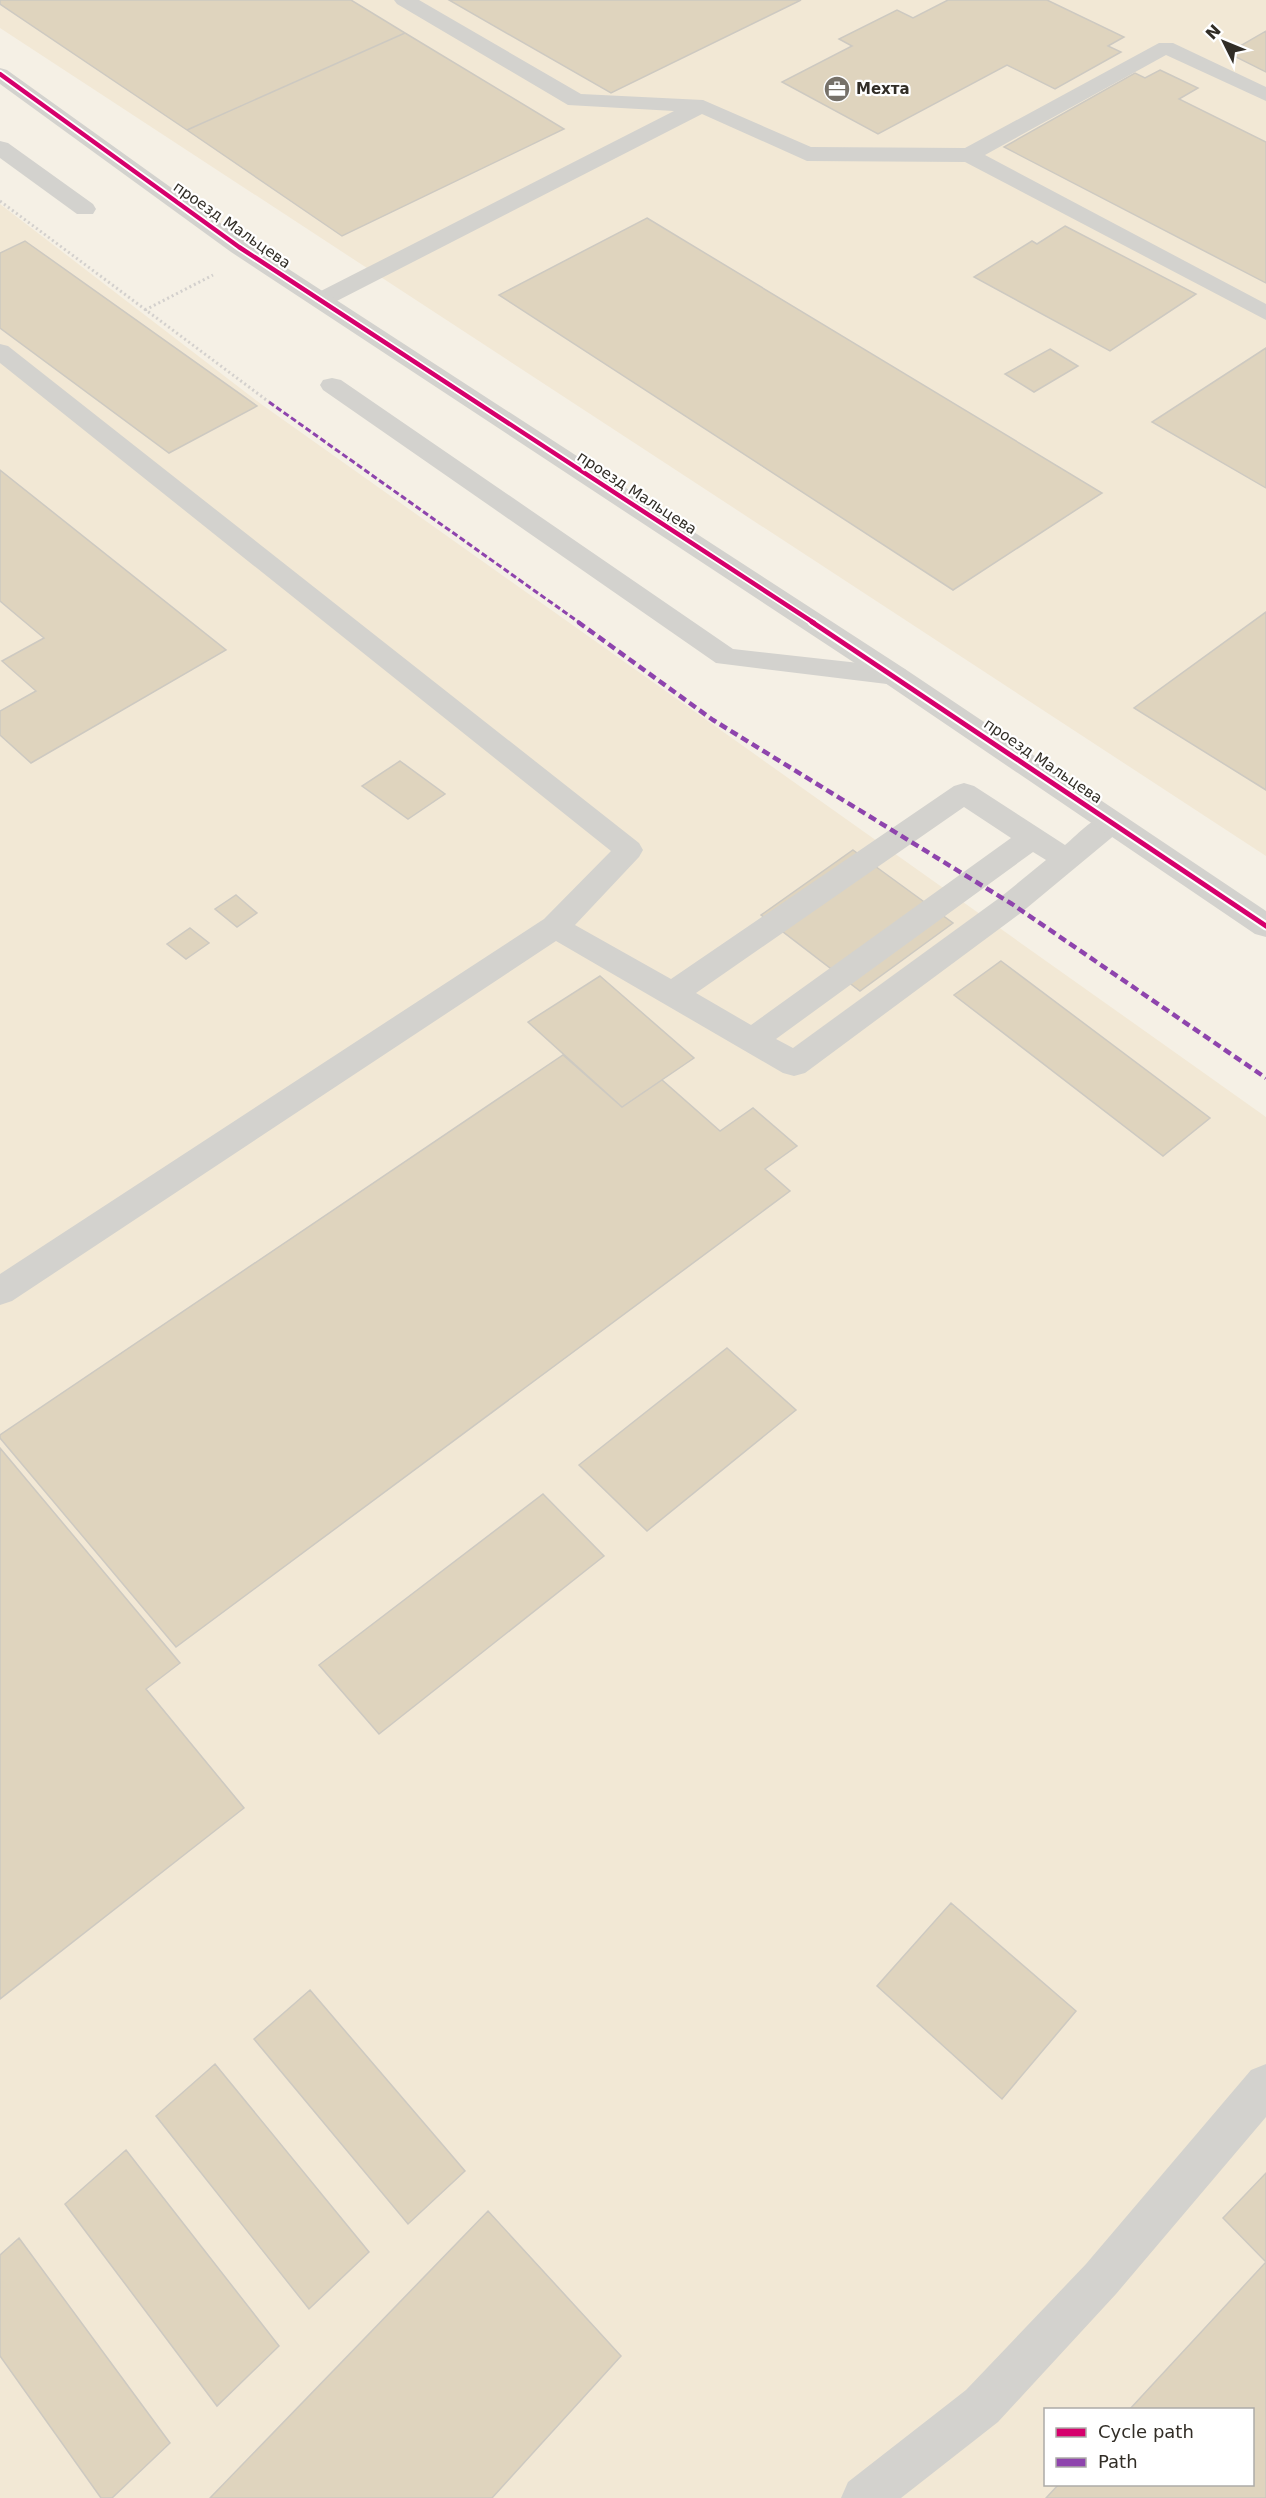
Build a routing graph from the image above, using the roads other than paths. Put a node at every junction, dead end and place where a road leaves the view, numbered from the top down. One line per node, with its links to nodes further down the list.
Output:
1 (404, 0): 4 (street)
2 (0, 74): 8 (street, проезд Мальцева)
3 (1266, 95): 6 (street)
4 (703, 105): 6 (street); 8 (street)
5 (0, 148): 7 (street)
6 (969, 155): 9 (street)
7 (85, 209)
8 (321, 300): 12 (street, проезд Мальцева)
9 (1266, 313)
10 (0, 351): 17 (street)
11 (332, 385): 12 (street)
12 (895, 676): 13 (street, проезд Мальцева)
13 (1112, 822): 15 (street); 16 (street, проезд Мальцева)
14 (1033, 837): 15 (street); 18 (street); 19 (street)
15 (1067, 860): 19 (street)
16 (1266, 926)
17 (555, 927): 18 (street); 20 (street)
18 (672, 994): 19 (street)
19 (752, 1040)
20 (0, 1291)
21 (1266, 2085): 22 (street)
22 (864, 2498)

